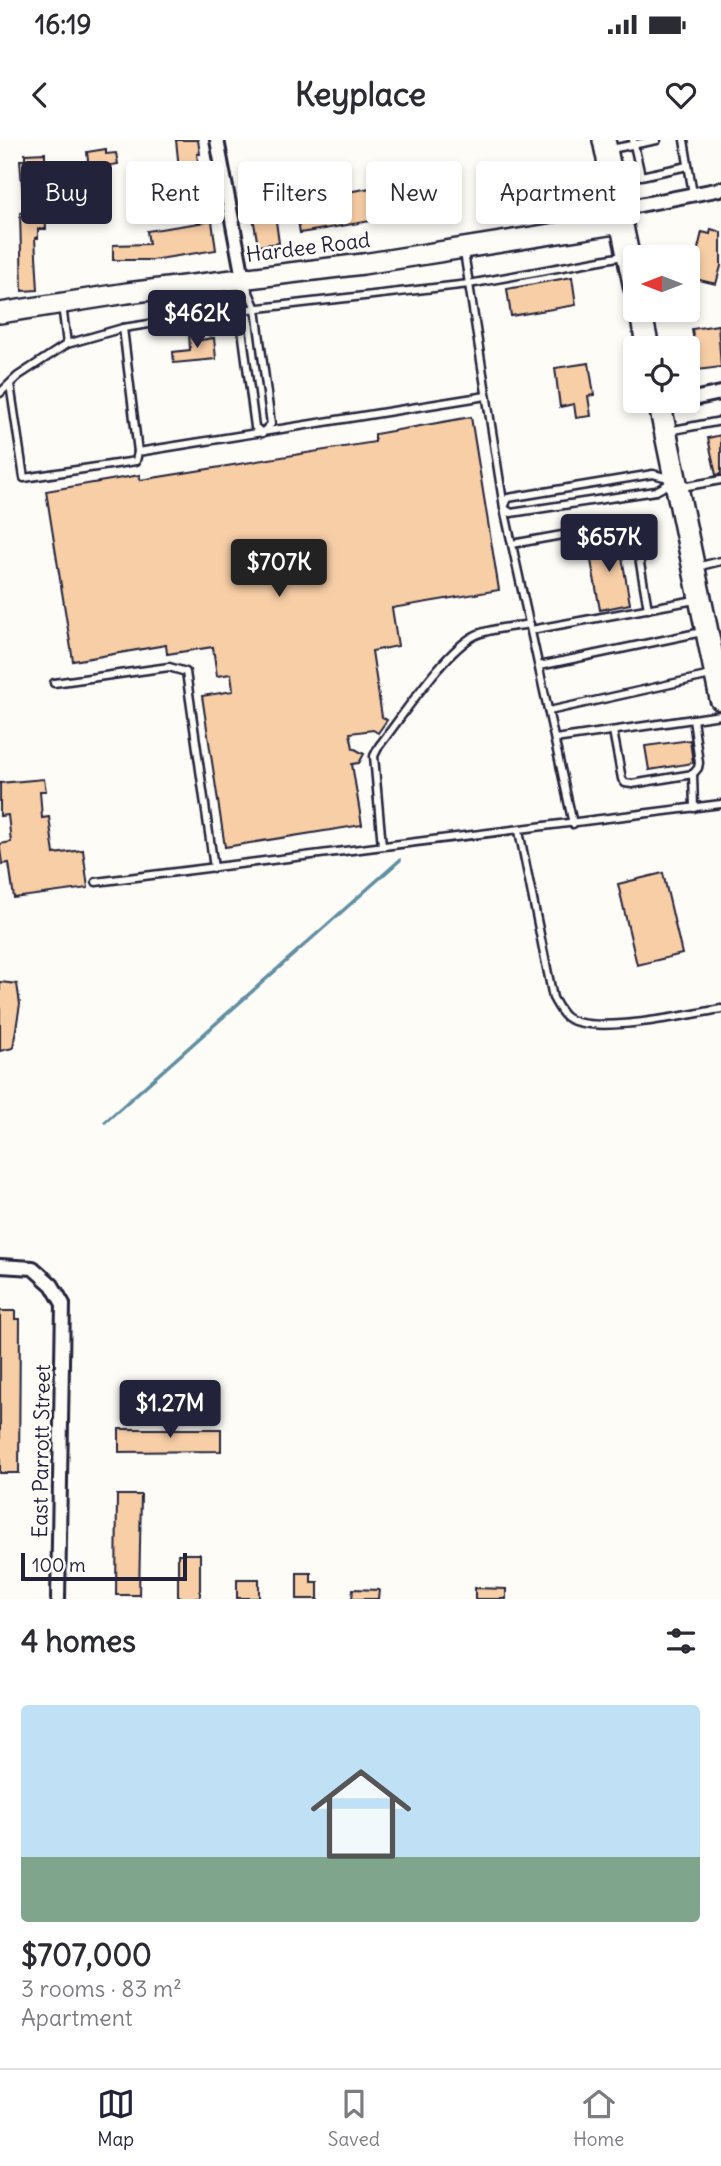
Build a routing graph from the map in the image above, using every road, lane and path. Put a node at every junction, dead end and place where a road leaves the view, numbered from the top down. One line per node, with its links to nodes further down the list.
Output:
1 (218, 140): 15 (street)
2 (657, 140): 4 (lane)
3 (684, 140): 6 (lane)
4 (633, 142): 5 (lane); 6 (lane)
5 (605, 145)
6 (688, 166): 8 (lane)
7 (721, 189): 8 (street, Hardee Road)
8 (693, 194): 9 (street, Hardee Road)
9 (640, 210)
10 (581, 224): 13 (street, Hardee Road)
11 (622, 224): 12 (main road)
12 (626, 245)
13 (464, 248): 15 (street, Hardee Road); 16 (lane)
14 (623, 257): 16 (lane)
15 (243, 278): 17 (street, Hardee Road); 18 (lane); 19 (lane)
16 (469, 284): 18 (lane); 26 (lane)
17 (62, 303): 20 (street, Hardee Road); 22 (lane)
18 (256, 309): 19 (lane); 31 (lane)
19 (241, 310): 21 (lane); 31 (lane)
20 (0, 313)
21 (123, 328): 22 (lane); 32 (lane)
22 (67, 344): 23 (lane)
23 (10, 384): 24 (lane); 32 (lane)
24 (0, 393)
25 (721, 393): 27 (street)
26 (486, 396): 31 (lane); 35 (lane)
27 (700, 397)
28 (662, 413): 30 (main road)
29 (721, 421): 30 (lane)
30 (666, 431): 34 (main road)
31 (262, 433): 32 (lane)
32 (138, 452)
33 (721, 480): 34 (lane)
34 (677, 484): 35 (lane); 35 (lane); 40 (main road)
35 (504, 508): 38 (lane)
36 (604, 528): 42 (lane)
37 (590, 530): 38 (lane)
38 (512, 544): 43 (lane)
39 (721, 561): 40 (lane)
40 (694, 567): 41 (main road)
41 (701, 599): 42 (lane); 44 (main road)
42 (648, 609): 43 (lane)
43 (530, 627): 45 (lane); 59 (lane)
44 (707, 631): 45 (lane); 46 (main road)
45 (538, 666): 49 (lane)
46 (718, 673): 48 (main road); 49 (lane)
47 (54, 684): 60 (lane)
48 (721, 699)
49 (549, 711): 53 (lane)
50 (721, 715): 51 (lane)
51 (693, 719): 52 (lane); 54 (lane)
52 (613, 731): 53 (lane); 54 (lane)
53 (555, 739): 57 (lane)
54 (693, 774): 56 (lane)
55 (721, 804): 56 (lane)
56 (694, 808): 57 (lane)
57 (573, 824): 58 (lane)
58 (519, 831): 59 (lane); 62 (lane)
59 (382, 846): 60 (lane)
60 (214, 868): 61 (lane)
61 (96, 882)
62 (721, 1009)
63 (0, 1266): 64 (street, East Parrott Street)
64 (58, 1599)

